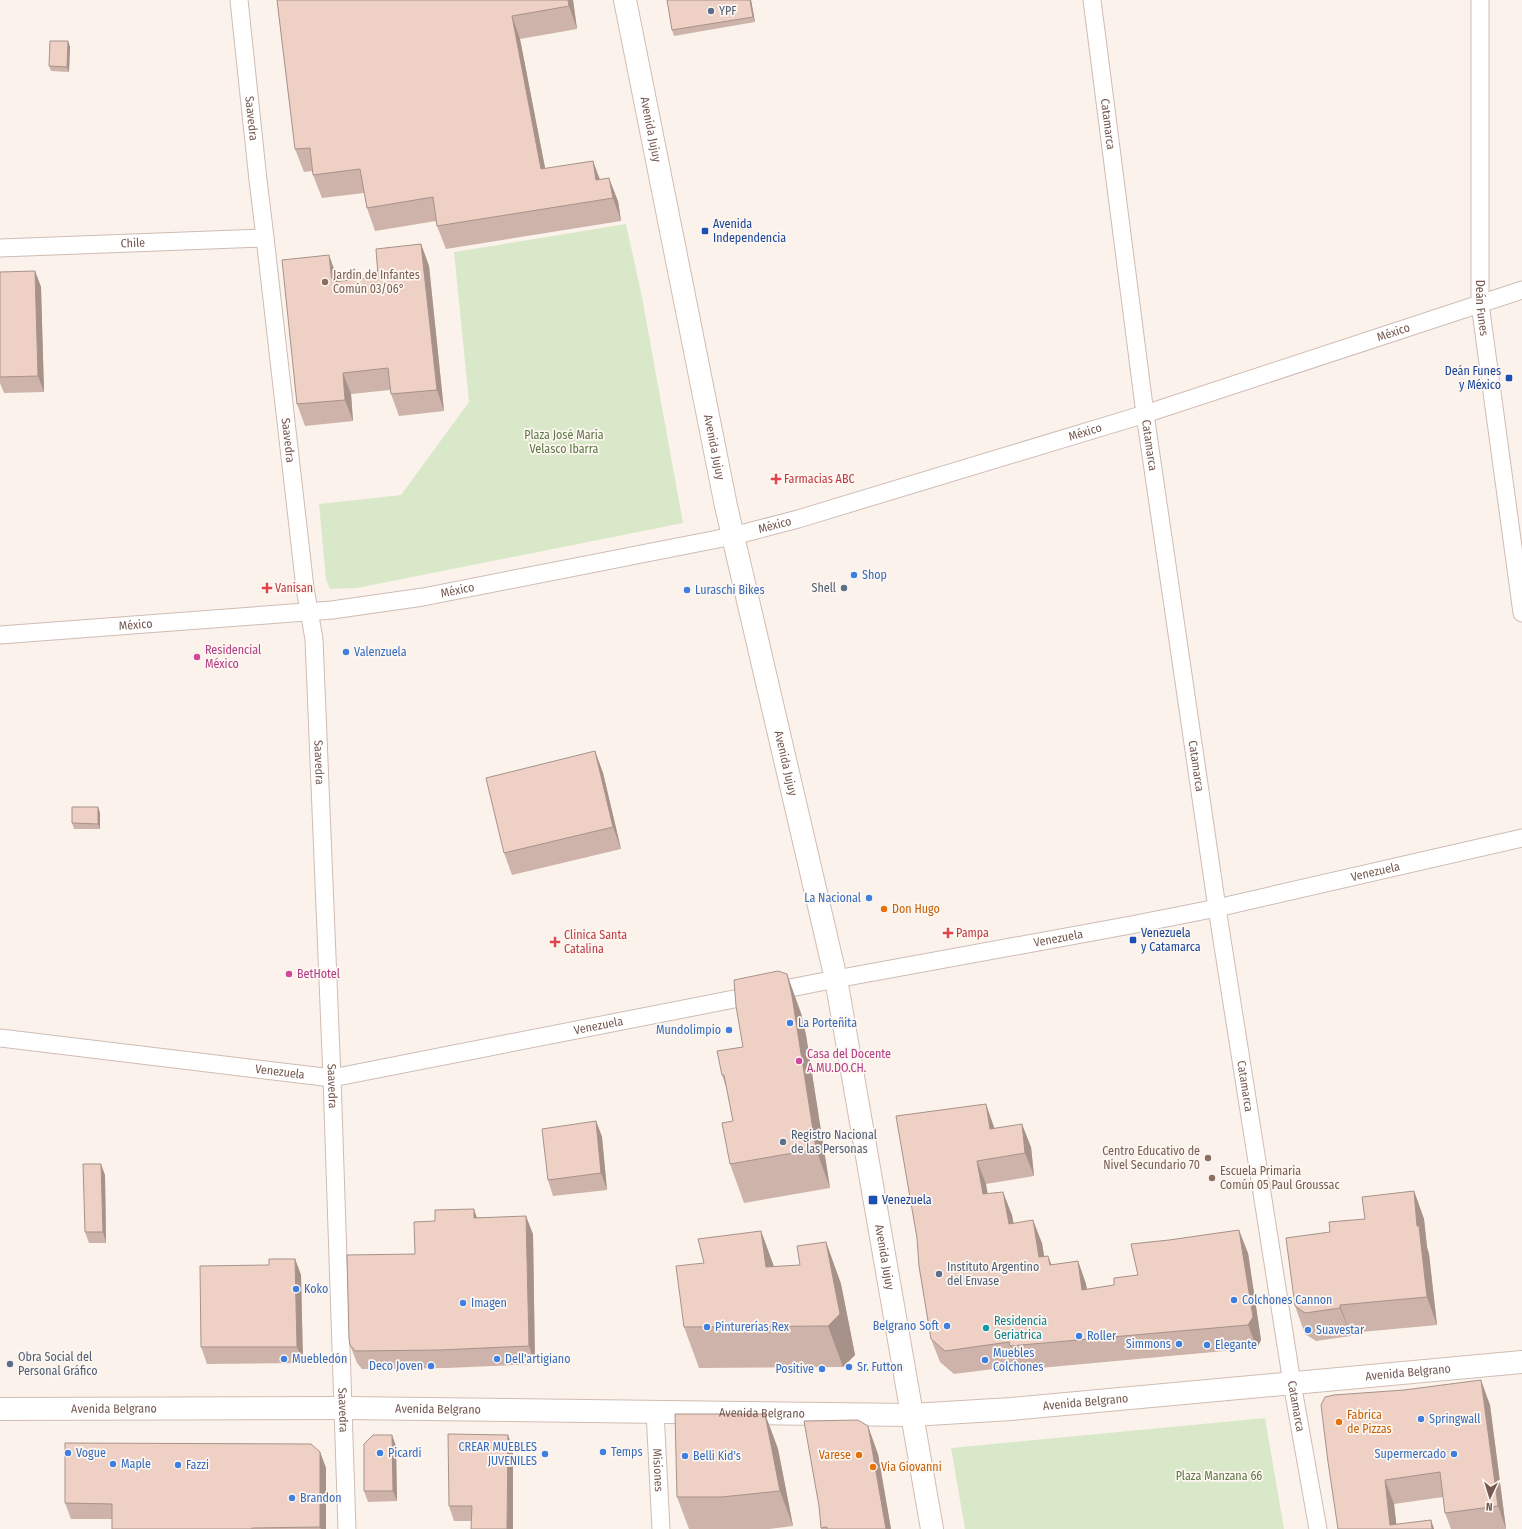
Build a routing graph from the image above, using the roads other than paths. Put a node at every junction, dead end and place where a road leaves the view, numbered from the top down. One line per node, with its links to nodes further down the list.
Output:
1 (239, 0): 5 (street, Saavedra)
2 (625, 0): 10 (main road, Avenida Jujuy)
3 (1092, 0): 9 (street, Catamarca)
4 (1480, 0): 8 (street, Deán Funes)
5 (265, 238): 6 (street, Chile); 11 (street, Saavedra)
6 (0, 248)
7 (1522, 290): 8 (street, México)
8 (1480, 304): 9 (street, México); 12 (street, Deán Funes)
9 (1145, 414): 10 (street, México); 15 (street, Catamarca)
10 (733, 536): 11 (street, México); 16 (main road, Avenida Jujuy)
11 (309, 611): 13 (street, México); 18 (street, Saavedra)
12 (1522, 613)
13 (0, 635)
14 (1522, 838): 15 (street, Venezuela)
15 (1217, 908): 16 (street, Venezuela); 20 (street, Catamarca)
16 (836, 978): 18 (street, Venezuela); 24 (main road, Avenida Jujuy)
17 (0, 1038): 18 (street, Venezuela)
18 (332, 1078): 21 (street, Saavedra)
19 (1522, 1362): 20 (main road, Avenida Belgrano)
20 (1292, 1383): 24 (main road, Avenida Belgrano); 28 (street, Catamarca)
21 (344, 1408): 22 (main road, Avenida Belgrano); 23 (main road, Avenida Belgrano); 25 (street, Saavedra)
22 (0, 1409)
23 (654, 1411): 24 (main road, Avenida Belgrano); 26 (street, Misiones)
24 (912, 1415): 27 (main road, Avenida Jujuy)
25 (347, 1529)
26 (661, 1529)
27 (932, 1529)
28 (1318, 1529)

